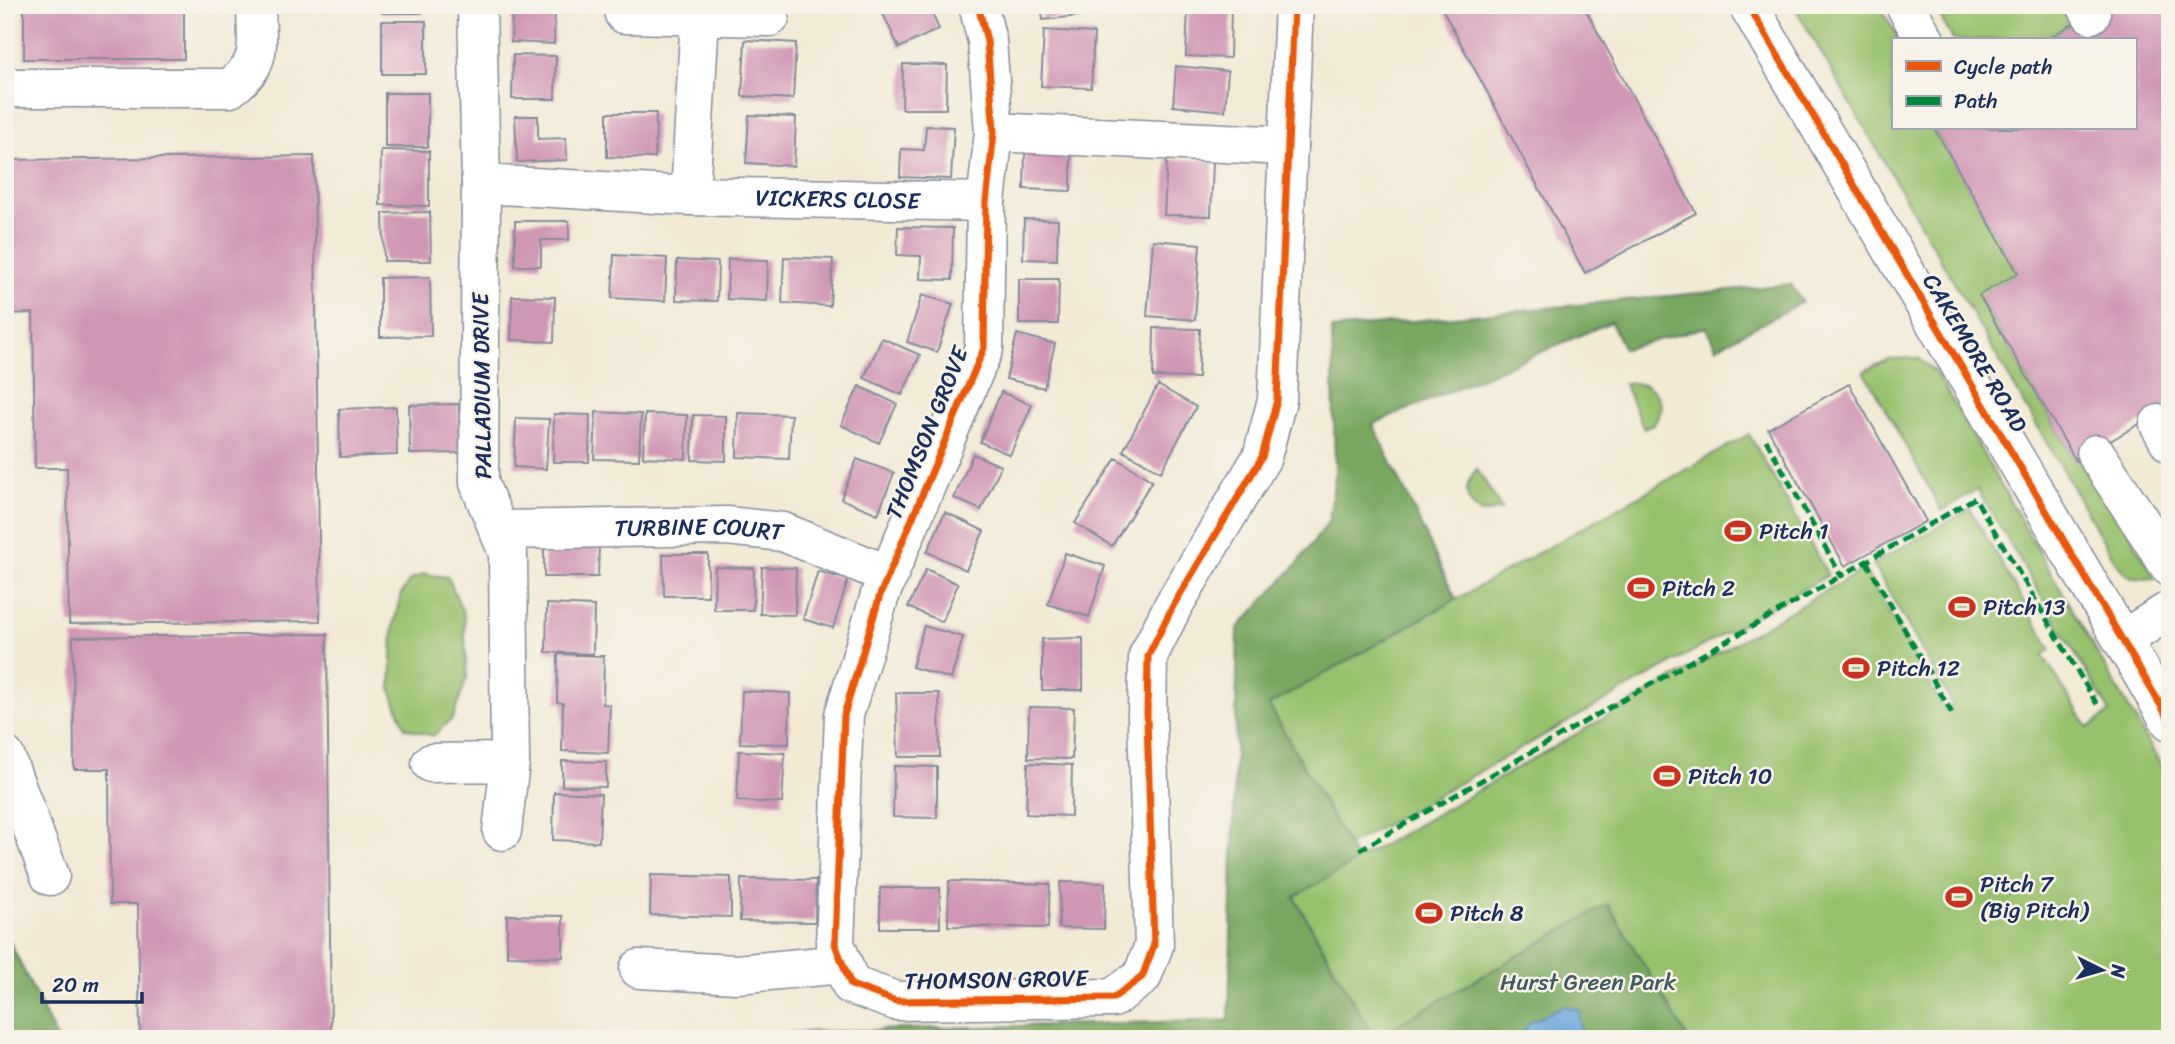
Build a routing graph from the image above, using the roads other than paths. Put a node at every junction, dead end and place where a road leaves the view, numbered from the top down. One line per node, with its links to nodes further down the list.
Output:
1 (256, 5): 11 (street)
2 (477, 5): 14 (street, PALLADIUM DRIVE)
3 (978, 5): 12 (street, THOMSON GROVE)
4 (1748, 5): 22 (street, CAKEMORE ROAD)
5 (1905, 5): 10 (street)
6 (1294, 6): 13 (street, THOMSON GROVE)
7 (624, 14): 8 (street)
8 (700, 15): 9 (street); 15 (street)
9 (770, 17)
10 (1924, 38)
11 (5, 88)
12 (993, 132): 13 (street); 16 (street, THOMSON GROVE)
13 (1288, 146): 29 (street, THOMSON GROVE)
14 (481, 184): 15 (street, VICKERS CLOSE); 18 (street, PALLADIUM DRIVE)
15 (690, 195): 16 (street, VICKERS CLOSE)
16 (986, 202): 20 (street, THOMSON GROVE)
17 (2096, 454): 19 (street)
18 (499, 530): 20 (street, TURBINE COURT); 25 (street, PALLADIUM DRIVE)
19 (2170, 567)
20 (889, 575): 29 (street, THOMSON GROVE)
21 (2170, 610): 22 (street)
22 (2122, 640): 23 (street, CAKEMORE ROAD)
23 (2170, 721)
24 (5, 756): 28 (street)
25 (510, 762): 26 (street); 27 (street, PALLADIUM DRIVE)
26 (431, 763)
27 (502, 831)
28 (50, 876)
29 (843, 964): 30 (street)
30 (639, 970)

